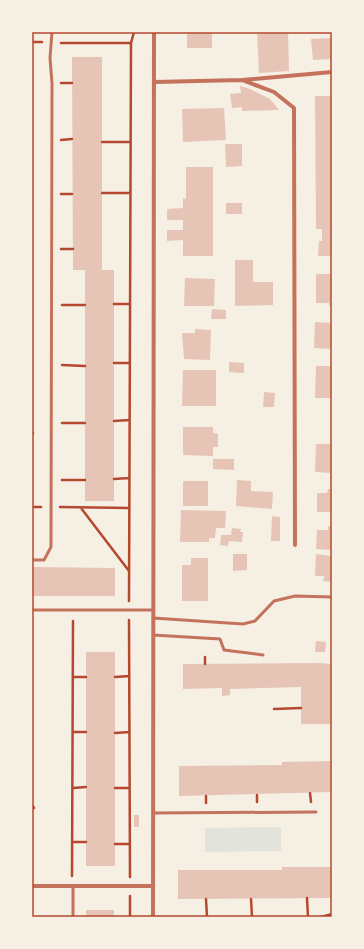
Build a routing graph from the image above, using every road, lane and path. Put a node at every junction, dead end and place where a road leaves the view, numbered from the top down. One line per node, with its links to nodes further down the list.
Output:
1 (52, 32): 5 (lane)
2 (134, 32): 6 (path)
3 (154, 32): 9 (street)
4 (32, 42): 5 (path)
5 (52, 42): 6 (path); 16 (lane)
6 (131, 42): 11 (path)
7 (332, 72): 8 (street)
8 (242, 80): 9 (street); 34 (street)
9 (154, 82): 41 (street)
10 (102, 142): 11 (path)
11 (130, 142): 13 (path)
12 (102, 193): 13 (path)
13 (130, 193): 15 (path)
14 (114, 304): 15 (path)
15 (130, 304): 19 (path)
16 (50, 305): 17 (path); 20 (lane)
17 (85, 305)
18 (114, 363): 19 (path)
19 (130, 363): 22 (path)
20 (51, 365): 21 (path); 25 (lane)
21 (85, 366)
22 (129, 420): 23 (path); 26 (path)
23 (114, 421)
24 (85, 422): 25 (path)
25 (51, 424): 28 (lane)
26 (129, 478): 27 (path); 33 (path)
27 (114, 479)
28 (51, 480): 29 (path); 31 (lane)
29 (85, 480)
30 (32, 507): 31 (path)
31 (51, 507): 32 (path); 35 (lane)
32 (81, 507): 33 (path); 36 (path)
33 (129, 508): 36 (path)
34 (295, 545)
35 (32, 560)
36 (129, 571): 40 (path)
37 (332, 598): 42 (lane)
38 (32, 610): 39 (lane)
39 (73, 610): 40 (lane); 49 (path)
40 (129, 610): 41 (lane); 48 (path)
41 (153, 610): 42 (street)
42 (153, 618): 43 (street)
43 (153, 635): 44 (lane); 61 (street)
44 (263, 655)
45 (205, 656): 46 (path)
46 (205, 664)
47 (115, 676): 48 (path)
48 (129, 676): 55 (path)
49 (73, 677): 50 (path); 53 (path)
50 (86, 677)
51 (301, 708): 52 (path)
52 (274, 709)
53 (73, 732): 54 (path); 58 (path)
54 (86, 732)
55 (129, 732): 56 (path); 60 (path)
56 (115, 733)
57 (86, 787): 58 (path)
58 (73, 788): 63 (path)
59 (115, 788): 60 (path)
60 (129, 788): 66 (path)
61 (153, 812): 62 (lane); 70 (street)
62 (316, 812)
63 (72, 842): 64 (path); 68 (path)
64 (86, 842)
65 (115, 844): 66 (path)
66 (129, 844): 69 (path)
67 (32, 886): 68 (street)
68 (72, 886): 69 (street); 75 (lane)
69 (130, 886): 70 (street); 76 (path)
70 (153, 886): 77 (street)
71 (307, 898): 80 (path)
72 (206, 899): 78 (path)
73 (252, 899): 79 (path)
74 (332, 914): 81 (path)
75 (73, 917)
76 (130, 917)
77 (153, 917)
78 (207, 917)
79 (252, 917)
80 (308, 917)
81 (321, 917)

